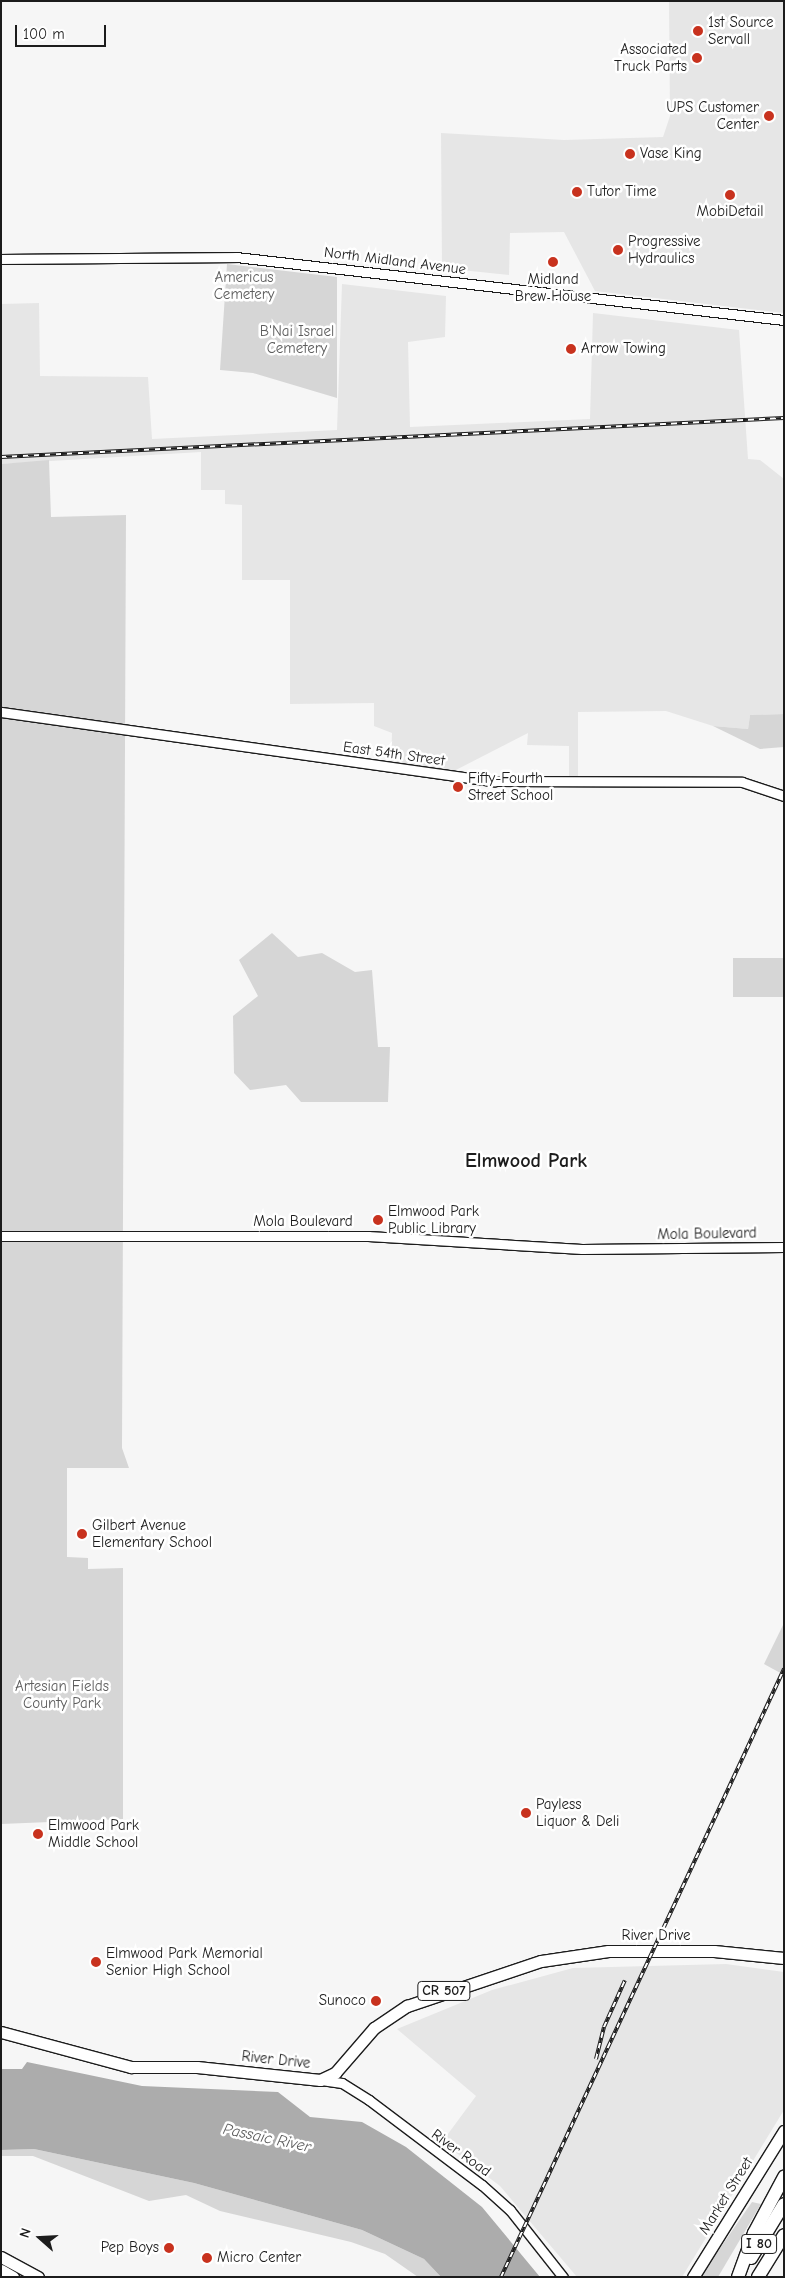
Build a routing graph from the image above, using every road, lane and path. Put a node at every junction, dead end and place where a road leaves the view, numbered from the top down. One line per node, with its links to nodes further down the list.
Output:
1 (1, 259): 2 (street, North Midland Avenue)
2 (784, 320)
3 (1, 712): 4 (street, East 54th Street)
4 (784, 796)
5 (1, 1236): 6 (street, Mola Boulevard)
6 (784, 1247)
7 (784, 1958): 9 (main road, River Drive / CR 507)
8 (1, 2032): 9 (main road, River Drive)
9 (320, 2080): 18 (street, River Road)
10 (784, 2132): 19 (main road, Market Street)
11 (784, 2177): 12 (highway)
12 (776, 2205): 20 (highway, I 80)
13 (784, 2235): 21 (highway, I 80)
14 (1, 2257): 17 (main road)
15 (1, 2270): 16 (main road)
16 (13, 2277)
17 (38, 2277)
18 (563, 2277)
19 (693, 2277)
20 (739, 2277)
21 (758, 2277)

